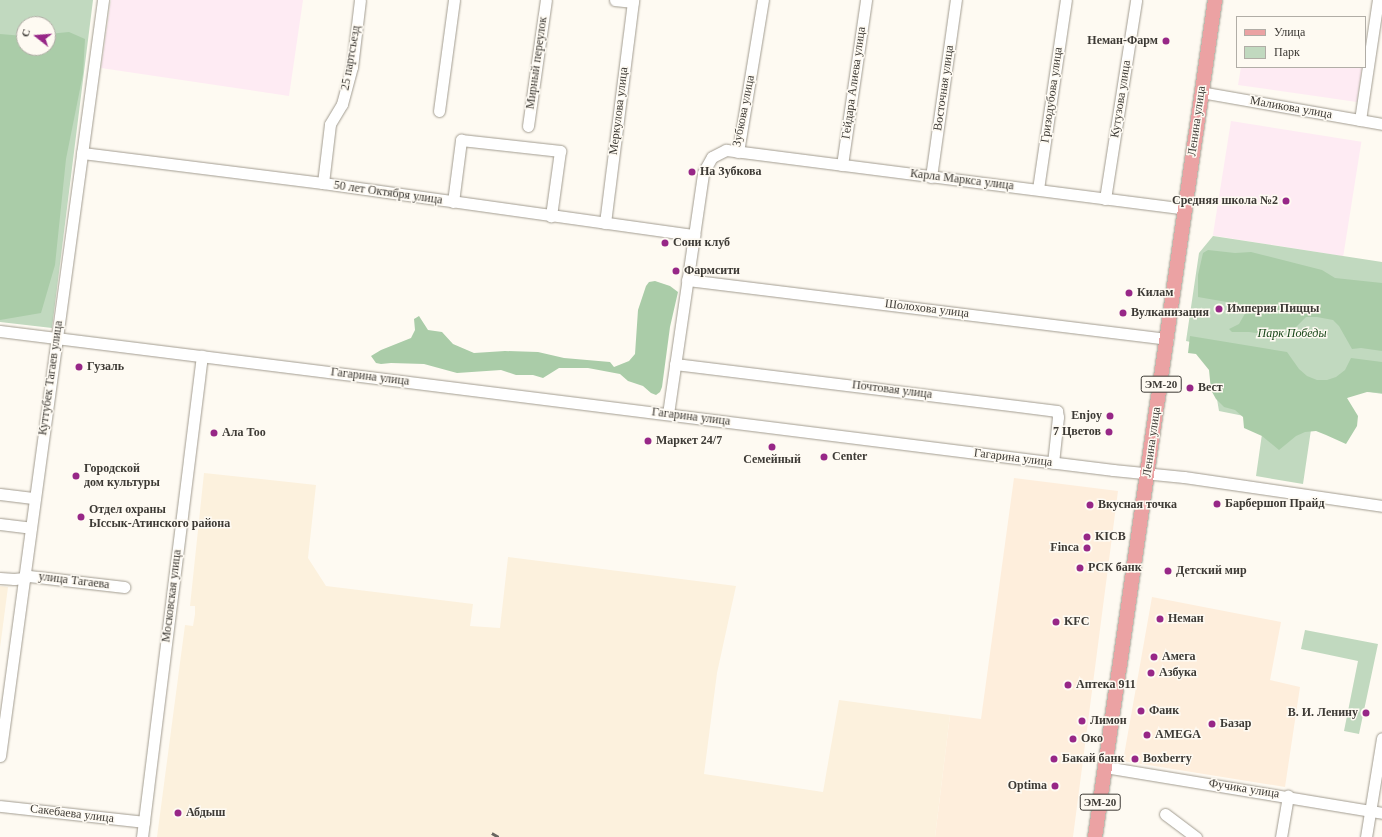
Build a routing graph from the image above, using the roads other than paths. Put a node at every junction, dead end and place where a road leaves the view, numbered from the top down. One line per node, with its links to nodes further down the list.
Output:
1 (103, 0): 20 (street, Куттубек Тагаев улица)
2 (360, 0): 23 (street, 25 партсъезд)
3 (454, 0): 15 (street)
4 (546, 0): 18 (street, Мирный переулок)
5 (615, 0): 13 (street)
6 (763, 0): 19 (street, Зубкова улица)
7 (866, 0): 21 (street, Гейдара Алиева улица)
8 (956, 0): 22 (street, Восточная улица)
9 (1066, 0): 24 (street, Гризодубова улица)
10 (1136, 0): 25 (street, Кутузова улица)
11 (1215, 0): 14 (main road, Ленина улица / ЭМ-20)
12 (1378, 0): 16 (street)
13 (633, 1): 29 (street, Меркулова улица)
14 (1201, 92): 16 (street, Маликова улица); 27 (main road, Ленина улица / ЭМ-20)
15 (439, 111)
16 (1360, 120): 17 (street, Маликова улица)
17 (1382, 124)
18 (528, 126)
19 (738, 152): 21 (street, Карла Маркса улица); 30 (street, Зубкова улица)
20 (82, 153): 23 (street, 50 лет Октября улица); 33 (street, Куттубек Тагаев улица)
21 (842, 165): 22 (street, Карла Маркса улица)
22 (932, 177): 24 (street, Карла Маркса улица)
23 (323, 183): 26 (street, 50 лет Октября улица)
24 (1038, 190): 25 (street, Карла Маркса улица)
25 (1105, 199): 27 (street, Карла Маркса улица)
26 (453, 202): 28 (street, 50 лет Октября улица); 28 (street)
27 (1184, 209): 34 (main road, Ленина улица / ЭМ-20)
28 (551, 216): 29 (street, 50 лет Октября улица)
29 (605, 223): 30 (street, 50 лет Октября улица)
30 (694, 235): 31 (street, Зубкова улица)
31 (687, 280): 34 (street, Шолохова улица); 36 (street, Зубкова улица)
32 (0, 331): 33 (street, Гагарина улица)
33 (57, 338): 35 (street, Гагарина улица); 41 (street, Куттубек Тагаев улица)
34 (1167, 339): 39 (main road, Ленина улица / ЭМ-20)
35 (202, 356): 37 (street, Гагарина улица); 56 (street, Московская улица)
36 (676, 364): 37 (street, Зубкова улица); 38 (street, Почтовая улица)
37 (668, 414): 38 (street, Гагарина улица)
38 (1053, 463): 39 (street, Гагарина улица)
39 (1148, 475): 42 (street, Гагарина улица); 50 (main road, Ленина улица / ЭМ-20)
40 (0, 494): 41 (street)
41 (35, 498): 44 (street, Куттубек Тагаев улица)
42 (1382, 506)
43 (0, 524): 44 (street)
44 (31, 528): 46 (street, Куттубек Тагаев улица)
45 (0, 578): 46 (street, улица Тагаева)
46 (24, 578): 47 (street, улица Тагаева); 49 (street, Куттубек Тагаев улица)
47 (124, 587)
48 (1382, 738): 53 (street)
49 (0, 756)
50 (1105, 767): 51 (street, Фучика улица); 58 (main road, Ленина улица / ЭМ-20)
51 (1288, 796): 53 (street, Фучика улица); 60 (street)
52 (0, 806): 56 (street, Сакебаева улица)
53 (1370, 811): 54 (street, Фучика улица); 61 (street)
54 (1382, 813)
55 (1165, 814): 59 (street)
56 (144, 822): 57 (street, Московская улица)
57 (142, 837)
58 (1095, 837)
59 (1196, 837)
60 (1281, 837)
61 (1366, 837)

